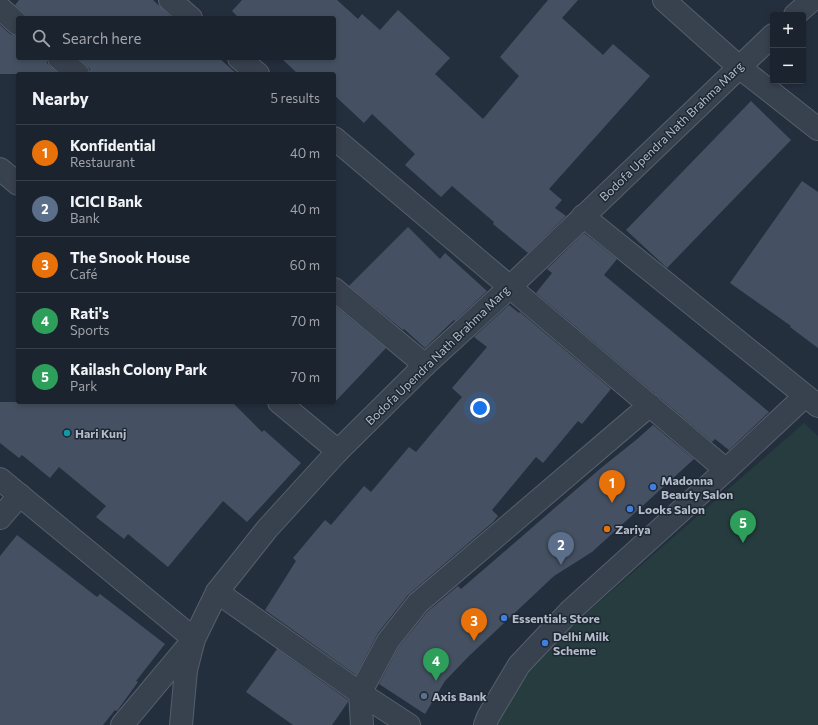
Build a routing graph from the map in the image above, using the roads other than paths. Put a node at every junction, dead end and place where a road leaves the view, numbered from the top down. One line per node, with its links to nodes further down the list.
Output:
1 (170, 0): 6 (street)
2 (664, 0): 11 (street)
3 (812, 0): 5 (street)
4 (0, 8): 7 (street)
5 (798, 12)
6 (189, 16)
7 (16, 22)
8 (770, 38): 11 (street, Bodofa Upendra Nath Brahma Marg)
9 (61, 60): 12 (street)
10 (241, 60): 13 (street)
11 (739, 67): 14 (street); 18 (street, Bodofa Upendra Nath Brahma Marg)
12 (76, 72)
13 (256, 72)
14 (818, 130)
15 (336, 140): 19 (street)
16 (0, 169): 17 (street)
17 (16, 182)
18 (583, 216): 19 (street, Bodofa Upendra Nath Brahma Marg); 22 (street)
19 (510, 287): 21 (street, Bodofa Upendra Nath Brahma Marg); 24 (street)
20 (336, 291): 21 (street)
21 (425, 365): 25 (street, Bodofa Upendra Nath Brahma Marg)
22 (812, 401): 26 (street)
23 (281, 404): 25 (street)
24 (650, 405): 26 (street); 32 (street)
25 (338, 451): 30 (street, Bodofa Upendra Nath Brahma Marg)
26 (726, 470): 37 (street)
27 (0, 479): 28 (street)
28 (20, 495): 29 (street); 31 (street)
29 (0, 518)
30 (217, 592): 31 (street, Bodofa Upendra Nath Brahma Marg); 32 (street)
31 (194, 639): 33 (street); 34 (street, Bodofa Upendra Nath Brahma Marg)
32 (360, 693): 35 (street); 36 (street)
33 (122, 725)
34 (181, 725)
35 (362, 725)
36 (409, 725)
37 (486, 725)

